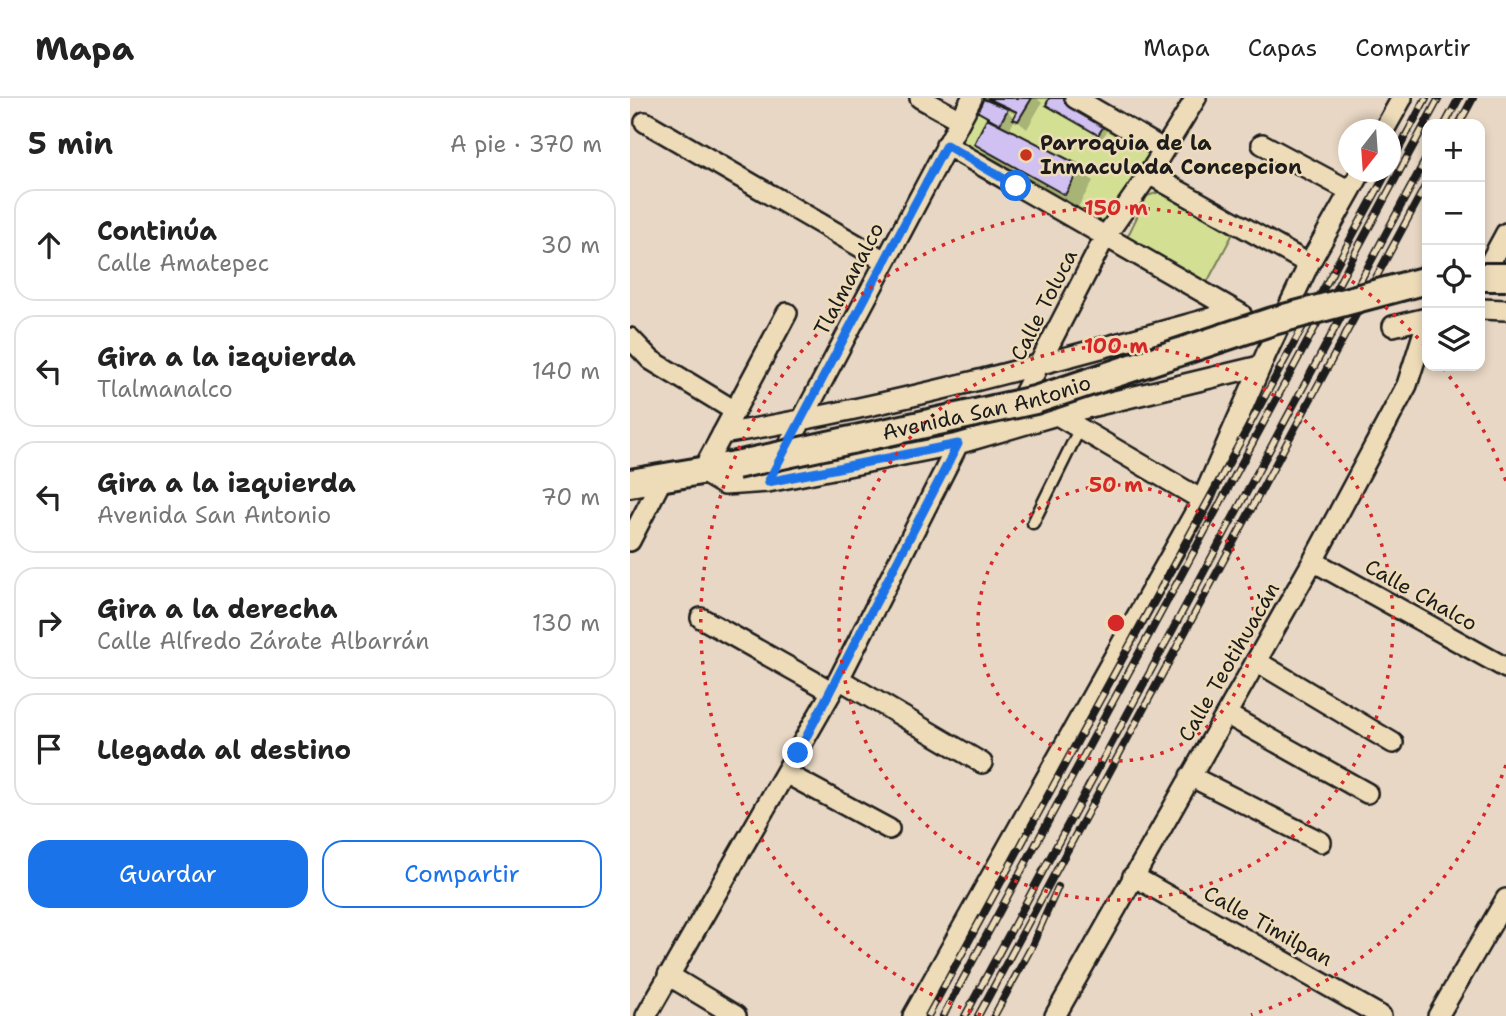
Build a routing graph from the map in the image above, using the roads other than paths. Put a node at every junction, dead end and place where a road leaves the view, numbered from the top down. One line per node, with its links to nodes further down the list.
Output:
1 (920, 98): 7 (street)
2 (972, 98): 7 (street, Tlalmanalco)
3 (1075, 98): 11 (street)
4 (1196, 98): 11 (street, Calle Toluca)
5 (1402, 98): 6 (street)
6 (1390, 119)
7 (960, 120): 10 (street, Tlalmanalco)
8 (645, 122): 17 (street)
9 (1262, 144): 14 (street)
10 (946, 145): 16 (street); 17 (street, Tlalmanalco)
11 (1163, 149): 12 (street, Calle Toluca)
12 (1149, 174): 16 (street, Calle Toluca); 18 (street)
13 (1355, 182): 14 (street)
14 (1350, 191): 18 (street)
15 (1506, 233): 19 (street)
16 (1105, 237): 23 (street); 30 (street, Calle Toluca)
17 (883, 260): 34 (street, Tlalmanalco)
18 (1309, 264): 27 (street)
19 (1489, 273)
20 (1422, 281): 39 (main road, Avenida San Antonio, bridge)
21 (1485, 309): 22 (street)
22 (1506, 310)
23 (1236, 311): 27 (street); 30 (street, Avenida San Antonio)
24 (787, 313): 32 (street)
25 (1422, 321): 26 (street)
26 (1393, 326)
27 (1276, 334): 31 (street)
28 (1422, 336): 46 (street, Calle Teotihuacán)
29 (630, 338): 32 (street)
30 (1038, 365): 34 (street, Avenida San Antonio); 36 (street, Calle Toluca)
31 (1260, 366): 33 (street, Avenida San Antonio); 43 (street)
32 (735, 411): 37 (street)
33 (1057, 415): 35 (street); 36 (street, Avenida San Antonio)
34 (800, 421): 37 (street, Avenida San Antonio); 42 (street, Tlalmanalco)
35 (1080, 428): 43 (street); 44 (lane)
36 (1005, 430): 38 (street, Avenida San Antonio)
37 (723, 434): 39 (street)
38 (958, 444): 42 (street, Avenida San Antonio); 50 (street)
39 (702, 472): 40 (main road, Avenida San Antonio); 42 (street, Avenida San Antonio)
40 (662, 479): 41 (main road, Avenida San Antonio); 45 (street)
41 (630, 482)
42 (768, 482)
43 (1202, 500): 65 (street)
44 (1033, 523)
45 (630, 541)
46 (1313, 561): 48 (street, Calle Teotihuacán); 49 (street, Calle Chalco)
47 (701, 618): 50 (street)
48 (1256, 661): 51 (street, Calle Teotihuacán); 52 (street)
49 (1506, 668)
50 (835, 685): 53 (street); 54 (street)
51 (1226, 714): 55 (street, Calle Teotihuacán); 56 (street)
52 (1393, 743)
53 (982, 763)
54 (787, 774): 57 (street); 62 (street)
55 (1191, 776): 58 (street); 59 (street, Calle Teotihuacán)
56 (1367, 793)
57 (889, 829)
58 (1321, 842)
59 (1133, 876): 66 (street, Calle Teotihuacán); 67 (street, Calle Timilpan)
60 (1506, 899): 61 (street)
61 (1499, 924): 68 (street)
62 (668, 975): 63 (street); 64 (street)
63 (646, 1016)
64 (736, 1016)
65 (913, 1016)
66 (1055, 1016)
67 (1381, 1016)
68 (1438, 1016)

